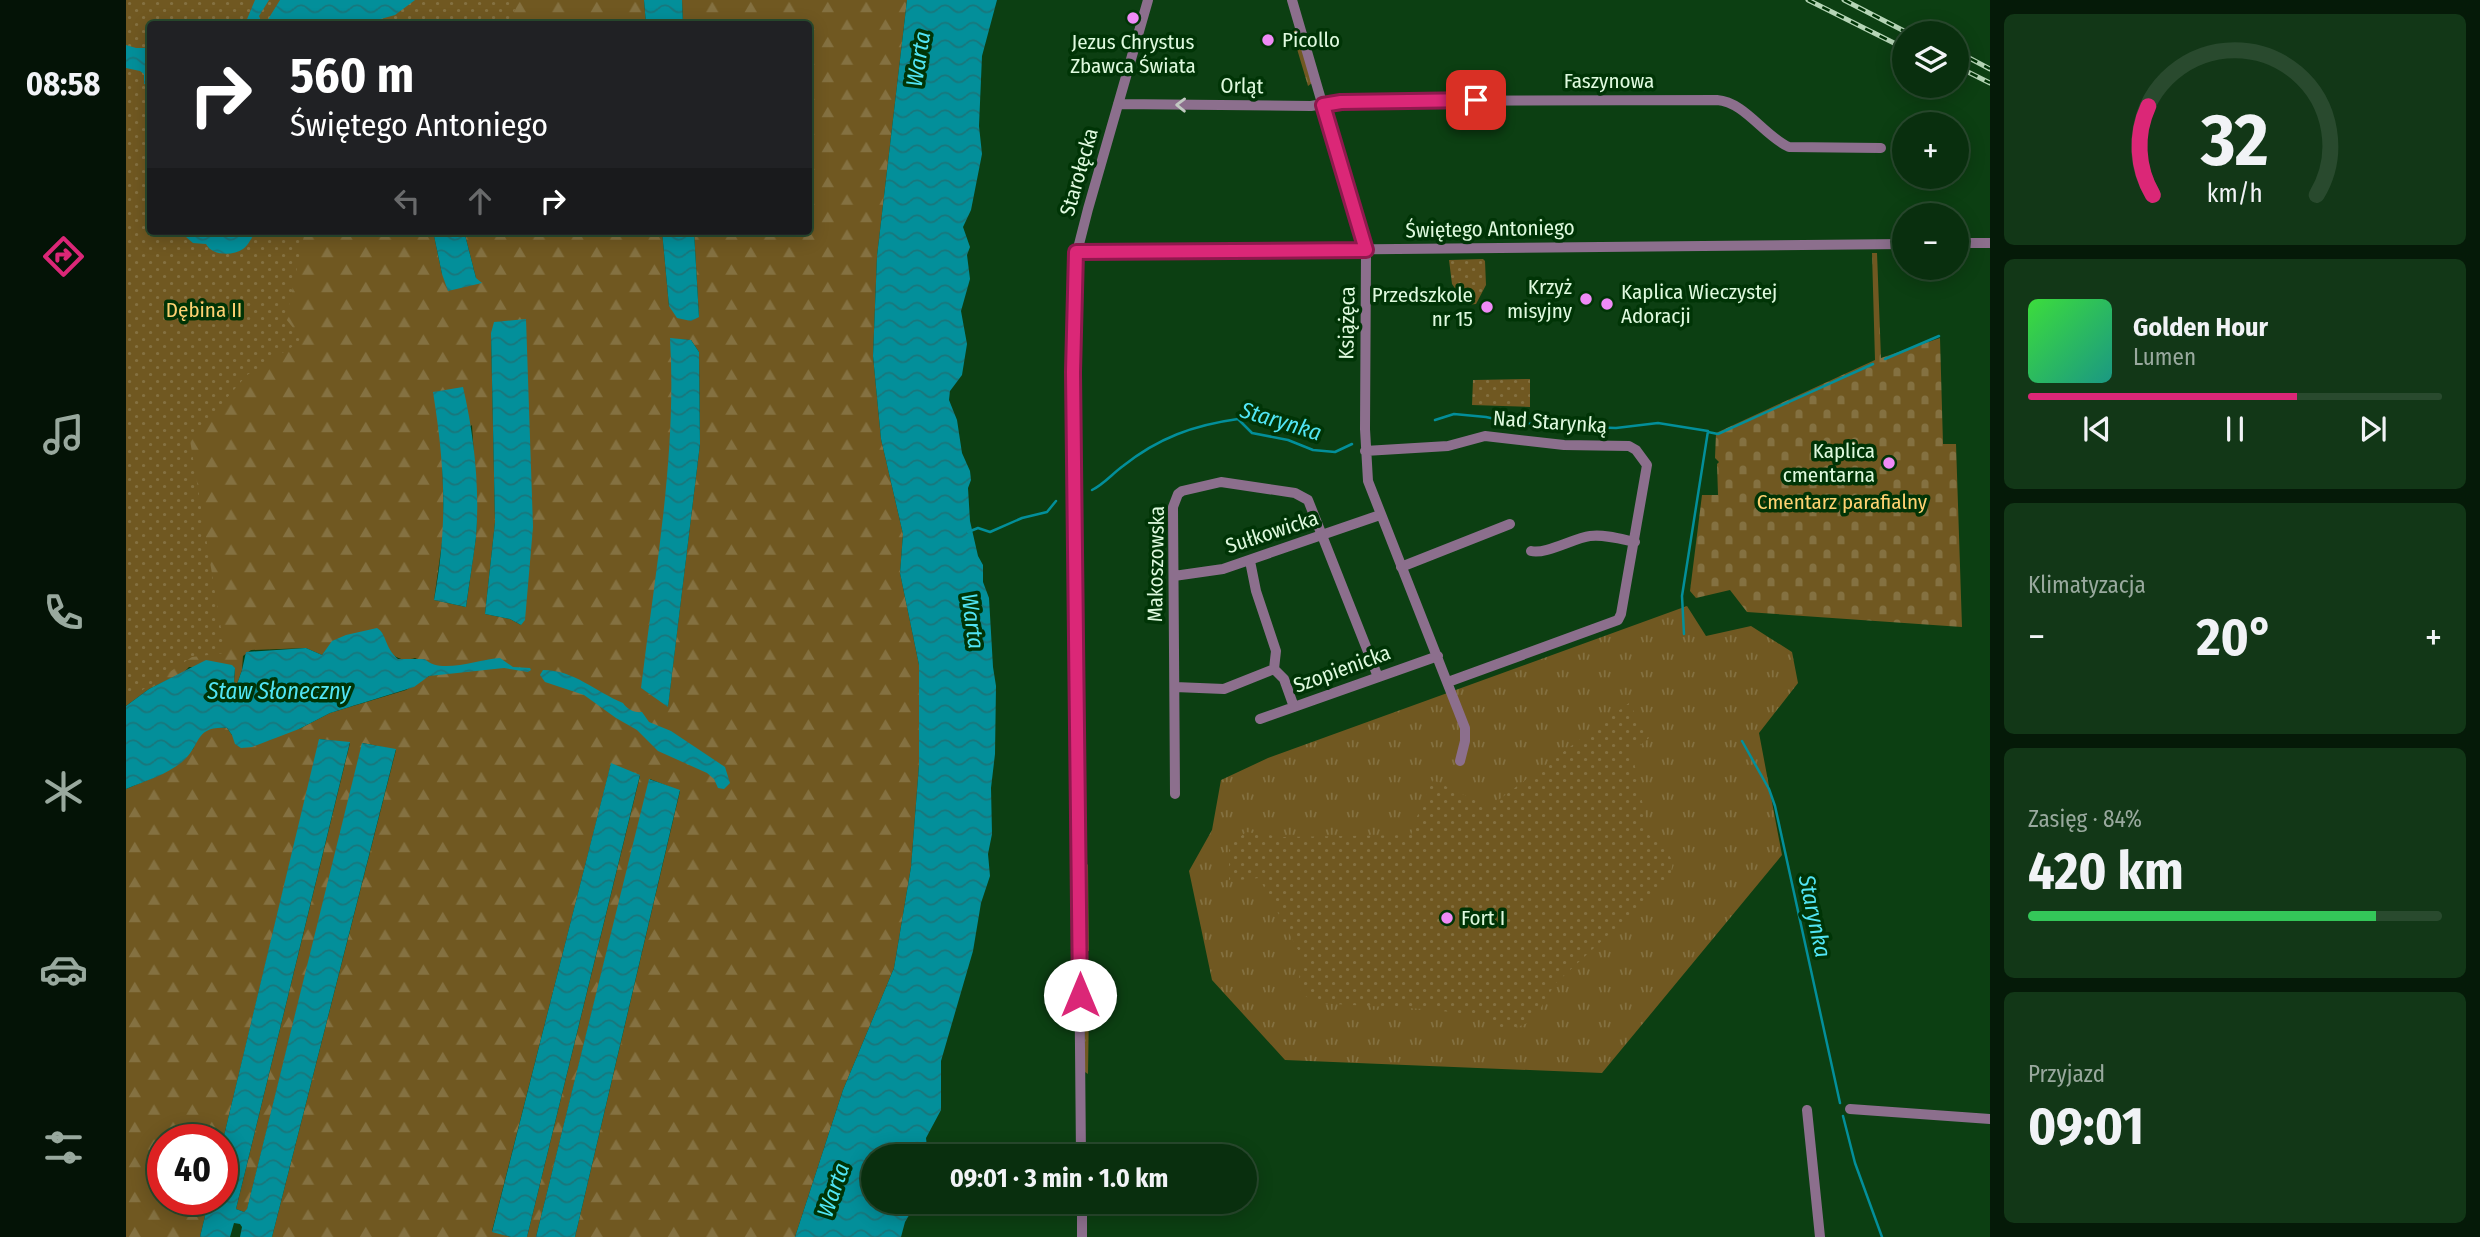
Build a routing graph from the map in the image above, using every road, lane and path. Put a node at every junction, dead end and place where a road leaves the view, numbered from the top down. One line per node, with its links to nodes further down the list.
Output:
1 (1149, 0): 3 (street, Starołęcka)
2 (1292, 0): 4 (street, Książęca)
3 (1118, 104): 4 (street, Orląt, one-way to 3); 10 (street, Starołęcka)
4 (1323, 105): 5 (street, Faszynowa); 9 (street, Książęca)
5 (1881, 148)
6 (1969, 243): 7 (street)
7 (1990, 243)
8 (1892, 244): 9 (street, Świętego Antoniego)
9 (1362, 250): 10 (street, Świętego Antoniego); 11 (street, Książęca)
10 (1076, 252): 32 (street, Starołęcka)
11 (1365, 451): 12 (street, Książęca); 15 (street, Nad Starynką)
12 (1380, 515): 14 (street, Sułkowicka); 18 (street, Książęca)
13 (1510, 524): 18 (street)
14 (1323, 536): 17 (street, Sułkowicka); 19 (street, Makoszowska); 22 (street, Makoszowska)
15 (1635, 542): 16 (street); 23 (street, Nad Starynką)
16 (1531, 551)
17 (1250, 561): 19 (street, Sułkowicka); 21 (street)
18 (1401, 567): 20 (street, Książęca)
19 (1174, 576): 24 (street, Makoszowska)
20 (1438, 656): 22 (street, Szopienicka); 23 (street, Książęca)
21 (1274, 669): 24 (street); 25 (street)
22 (1378, 677): 25 (street, Szopienicka)
23 (1448, 682): 27 (street, Książęca)
24 (1175, 687): 28 (street, Makoszowska)
25 (1294, 707): 26 (street, Szopienicka)
26 (1260, 719)
27 (1460, 761)
28 (1175, 794)
29 (1850, 1109): 31 (street)
30 (1807, 1110): 35 (street)
31 (1990, 1119)
32 (1081, 1144)
33 (1082, 1214): 34 (street)
34 (1082, 1237)
35 (1820, 1237)

